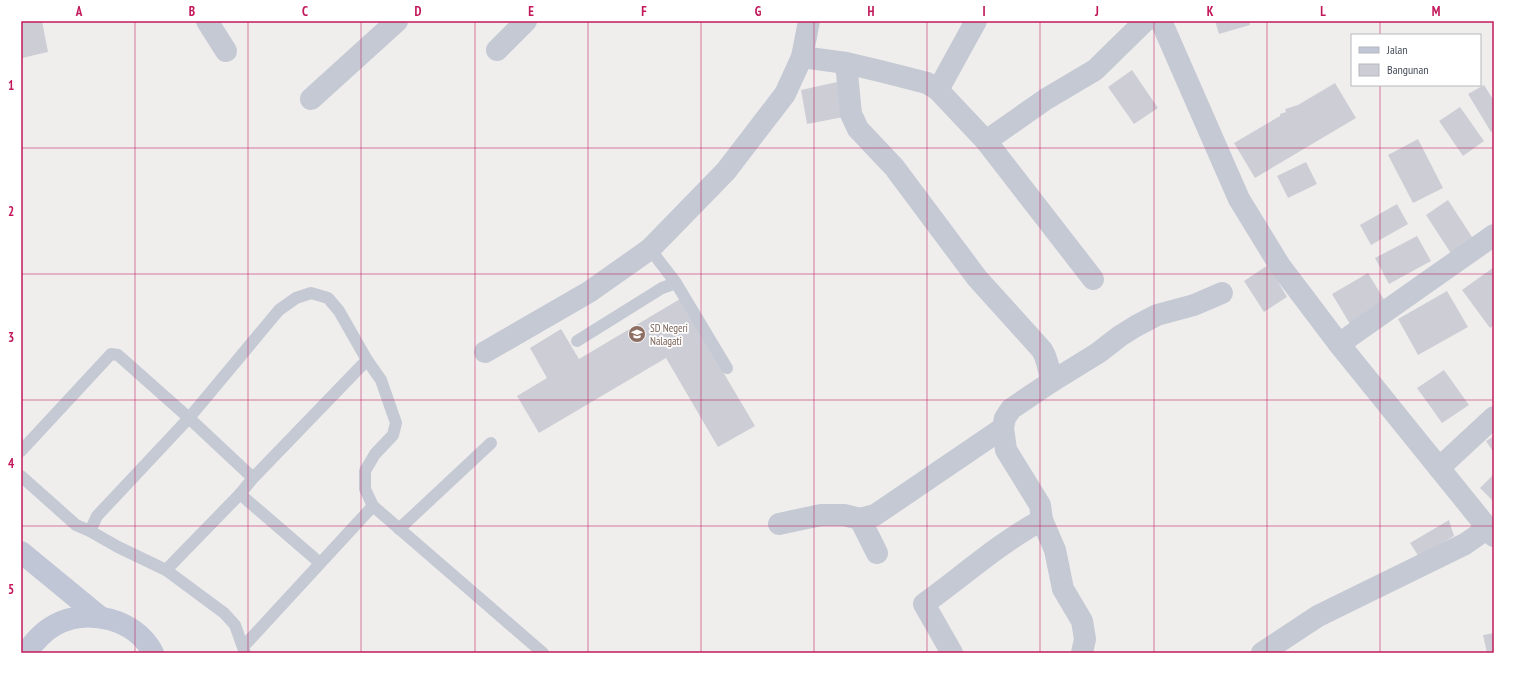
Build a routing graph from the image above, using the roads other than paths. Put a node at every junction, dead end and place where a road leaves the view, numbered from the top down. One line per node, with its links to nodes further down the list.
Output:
1 (207, 21): 9 (street)
2 (397, 21): 13 (street)
3 (526, 21): 8 (street)
4 (809, 21): 10 (street)
5 (976, 21): 12 (street)
6 (1145, 21): 14 (street)
7 (1161, 21): 21 (street)
8 (497, 50)
9 (226, 51)
10 (802, 57): 11 (street); 16 (street)
11 (846, 63): 12 (street); 25 (street)
12 (938, 90): 14 (street)
13 (311, 99)
14 (986, 141): 17 (street)
15 (1494, 235): 21 (street)
16 (650, 250): 18 (lane); 22 (street)
17 (1093, 279)
18 (676, 282): 20 (lane); 24 (lane)
19 (1222, 293): 25 (street)
20 (577, 341)
21 (1339, 344): 31 (street)
22 (486, 352)
23 (367, 360): 27 (lane); 33 (lane); 35 (lane)
24 (727, 368)
25 (1051, 382): 28 (street)
26 (1494, 417): 31 (street)
27 (189, 418): 30 (lane); 33 (lane); 40 (lane)
28 (1003, 428): 36 (street); 37 (street)
29 (491, 443): 39 (lane)
30 (21, 451)
31 (1438, 468): 41 (street)
32 (21, 476): 40 (lane)
33 (253, 478): 34 (lane)
34 (240, 494): 44 (lane); 45 (lane)
35 (373, 506): 39 (lane); 44 (lane)
36 (860, 519): 38 (street); 43 (street)
37 (1042, 520): 51 (street); 52 (street)
38 (779, 524)
39 (399, 529): 50 (lane)
40 (90, 531): 45 (lane)
41 (1491, 532): 53 (street)
42 (21, 552): 46 (main road)
43 (877, 553)
44 (320, 563): 47 (lane)
45 (166, 570): 47 (lane)
46 (100, 617): 48 (main road); 49 (main road)
47 (245, 650)
48 (26, 653)
49 (153, 653)
50 (543, 653)
51 (952, 653)
52 (1082, 653)
53 (1262, 653)

